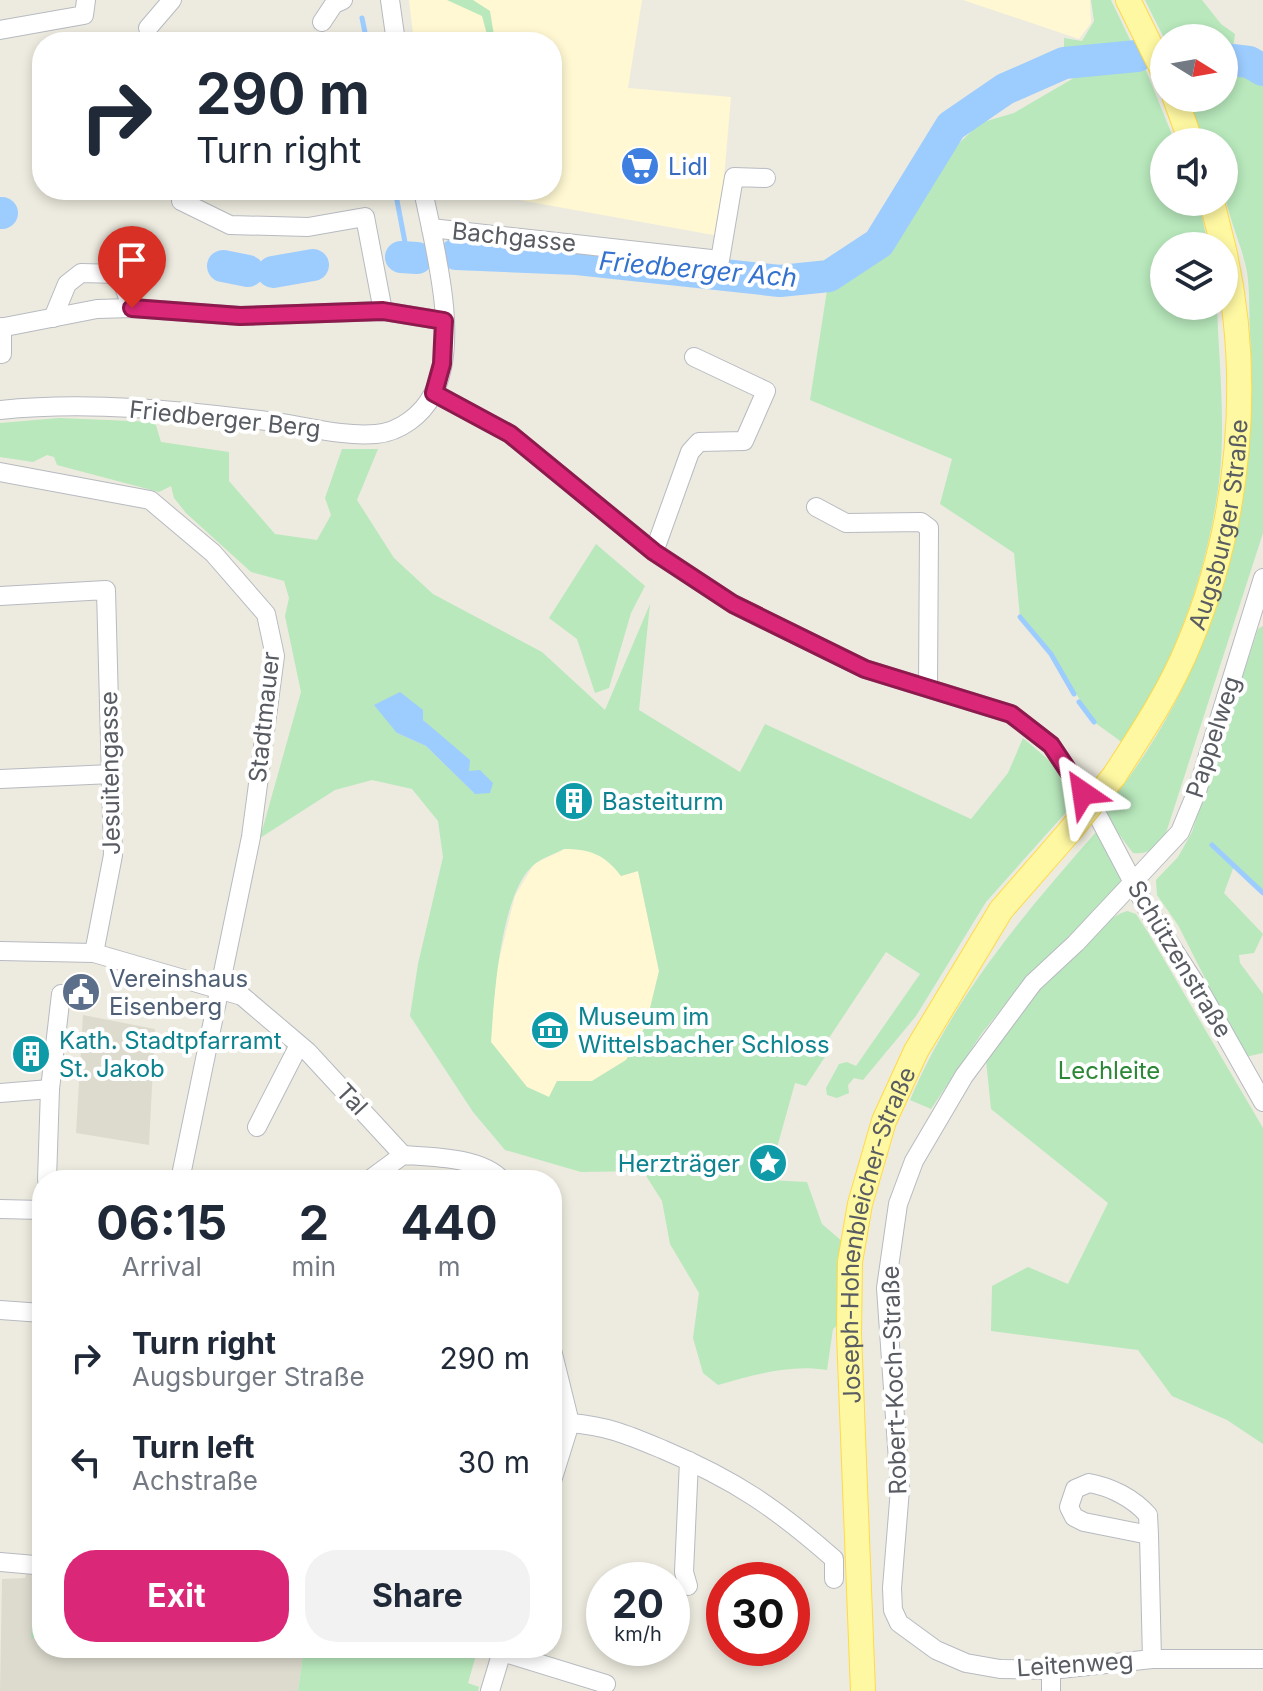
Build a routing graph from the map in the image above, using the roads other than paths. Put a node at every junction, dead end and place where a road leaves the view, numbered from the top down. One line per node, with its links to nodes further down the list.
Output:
1 (86, 0): 8 (street)
2 (172, 0): 7 (street)
3 (390, 0): 9 (street)
4 (1128, 0): 10 (main road)
5 (336, 1): 6 (street)
6 (322, 22)
7 (148, 28)
8 (0, 30)
9 (395, 32)
10 (1150, 42)
11 (766, 178): 14 (street, Bachgasse)
12 (182, 200): 16 (street)
13 (425, 200): 14 (street)
14 (433, 237): 19 (street)
15 (132, 308): 16 (street); 17 (street); 17 (street)
16 (383, 311): 19 (street)
17 (53, 318): 20 (street)
18 (1233, 320): 35 (main road, Augsburger Straße, bridge)
19 (444, 321): 23 (street)
20 (1, 328): 21 (street)
21 (2, 354)
22 (694, 357): 27 (street)
23 (434, 393): 24 (street, Friedberger Berg); 27 (street)
24 (0, 410)
25 (0, 472): 39 (street, Stadtmauer)
26 (816, 507): 30 (street)
27 (654, 552): 30 (street)
28 (1263, 578): 36 (street, Pappelweg)
29 (0, 596): 31 (street, Jesuitengasse)
30 (928, 687): 33 (street)
31 (112, 774): 32 (street); 38 (street, Jesuitengasse)
32 (0, 779)
33 (1083, 793)
34 (1098, 816): 36 (street, Schützenstraße)
35 (1069, 832): 72 (main road, Joseph-Hohenbleicher-Straße)
36 (1133, 880): 44 (street, Schützenstraße); 64 (street, Robert-Koch-Straße)
37 (0, 951): 38 (street, Tal)
38 (94, 953): 39 (street, Tal)
39 (221, 988): 41 (street, Tal); 48 (street, Stadtmauer)
40 (61, 994): 42 (street)
41 (299, 1045): 45 (street); 46 (street, Tal)
42 (50, 1089): 43 (street); 47 (street)
43 (0, 1093)
44 (1263, 1102)
45 (257, 1127)
46 (403, 1155): 49 (street); 50 (street)
47 (47, 1170)
48 (182, 1170)
49 (383, 1170)
50 (488, 1170)
51 (0, 1209): 52 (street)
52 (32, 1210)
53 (0, 1310): 54 (street)
54 (32, 1312)
55 (562, 1391): 56 (street)
56 (570, 1423): 57 (street); 58 (street)
57 (562, 1449)
58 (689, 1461): 61 (street); 63 (street)
59 (1149, 1535): 67 (street)
60 (0, 1562): 62 (street)
61 (684, 1562)
62 (32, 1565)
63 (834, 1579)
64 (899, 1623): 69 (street, Leitenweg)
65 (500, 1658): 71 (street)
66 (526, 1658): 70 (street)
67 (1152, 1659): 68 (street, Leitenweg); 69 (street, Leitenweg)
68 (1263, 1659)
69 (1051, 1670): 73 (street)
70 (606, 1684)
71 (490, 1691)
72 (863, 1691)
73 (1051, 1691)

